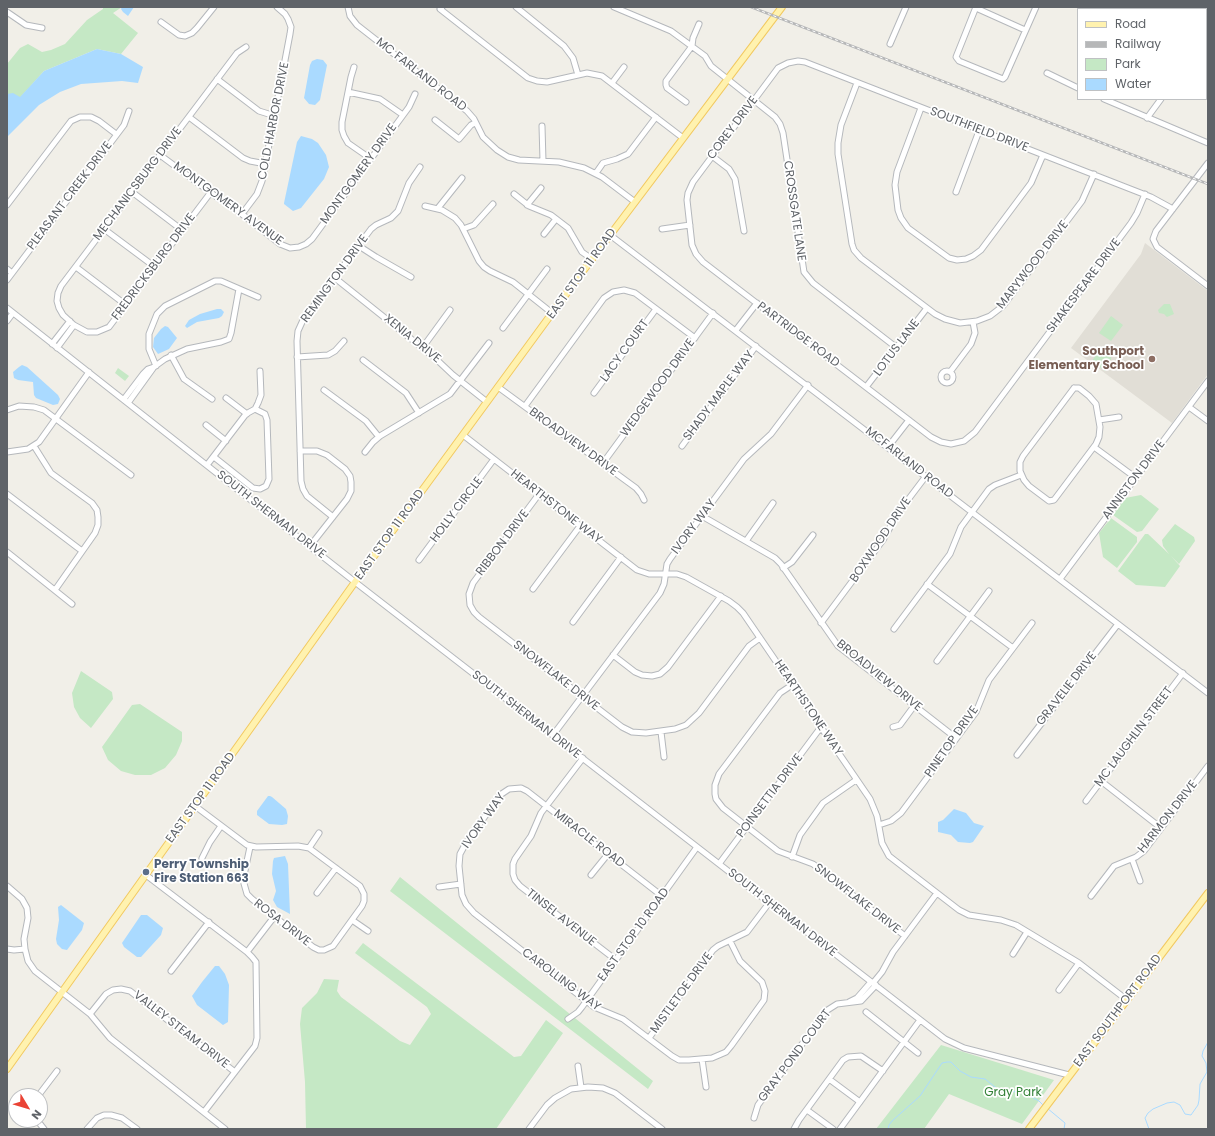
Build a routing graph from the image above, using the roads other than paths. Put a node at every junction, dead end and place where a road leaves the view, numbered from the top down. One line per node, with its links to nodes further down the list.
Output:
1 (214, 7): 12 (street)
2 (277, 7): 38 (street, COLD HARBOR DRIVE)
3 (348, 7): 43 (street, MC FARLAND ROAD)
4 (516, 7): 23 (street)
5 (614, 7): 17 (street, CROSSGATE LANE)
6 (782, 7): 25 (main road, EAST STOP 11 ROAD)
7 (906, 7): 16 (street)
8 (1036, 7): 15 (street)
9 (441, 8): 23 (street)
10 (976, 8): 15 (street); 15 (street)
11 (7, 12): 14 (street)
12 (161, 22)
13 (699, 24): 17 (street)
14 (42, 28)
15 (1026, 30)
16 (890, 44)
17 (692, 46): 25 (street, CROSSGATE LANE); 34 (street)
18 (246, 47): 24 (street, MECHANICSBURG DRIVE)
19 (782, 65): 27 (street, SOUTHFIELD DRIVE); 31 (street, COREY DRIVE)
20 (354, 67): 29 (street)
21 (624, 67): 26 (street)
22 (1047, 74): 28 (street)
23 (578, 75): 26 (street)
24 (216, 79): 38 (street); 39 (street, MECHANICSBURG DRIVE)
25 (727, 79): 31 (street, CROSSGATE LANE); 47 (main road, EAST STOP 11 ROAD)
26 (612, 83): 40 (street)
27 (857, 83): 35 (street, SOUTHFIELD DRIVE); 102 (street, MARYWOOD DRIVE)
28 (1077, 88)
29 (348, 92): 37 (street); 52 (street)
30 (414, 94): 37 (street, MONTGOMERY DRIVE)
31 (754, 100): 51 (street, COREY DRIVE); 120 (street, CROSSGATE LANE)
32 (1106, 100): 41 (street)
33 (1161, 100): 41 (street)
34 (686, 102)
35 (922, 108): 45 (street, SOUTHFIELD DRIVE); 50 (street)
36 (129, 111): 46 (street, PLEASANT CREEK DRIVE)
37 (403, 115): 52 (street, MONTGOMERY DRIVE)
38 (275, 116): 55 (street, COLD HARBOR DRIVE)
39 (188, 117): 49 (street, MECHANICSBURG DRIVE); 55 (street)
40 (656, 117): 47 (street); 57 (street)
41 (1147, 118): 48 (street)
42 (435, 120): 43 (street)
43 (475, 123): 53 (street, MC FARLAND ROAD)
44 (542, 126): 53 (street)
45 (980, 131): 50 (street, SOUTHFIELD DRIVE); 63 (street)
46 (116, 134): 68 (street); 91 (street, PLEASANT CREEK DRIVE)
47 (683, 138): 67 (main road, EAST STOP 11 ROAD)
48 (1208, 143)
49 (160, 154): 61 (street, MECHANICSBURG DRIVE); 62 (street, MONTGOMERY AVENUE)
50 (1043, 155): 58 (street, SOUTHFIELD DRIVE)
51 (712, 156): 64 (street, COREY DRIVE); 81 (street)
52 (370, 159): 85 (street, MONTGOMERY DRIVE)
53 (543, 161): 57 (street, MC FARLAND ROAD)
54 (1208, 163): 73 (street)
55 (266, 164): 74 (street, COLD HARBOR DRIVE)
56 (420, 167): 84 (street, REMINGTON DRIVE)
57 (596, 173): 67 (street, MC FARLAND ROAD)
58 (1094, 174): 66 (street, SOUTHFIELD DRIVE); 109 (street, MARYWOOD DRIVE)
59 (462, 178): 72 (street)
60 (541, 188): 70 (street)
61 (132, 192): 77 (street, MECHANICSBURG DRIVE); 80 (street)
62 (211, 192): 74 (street, MONTGOMERY AVENUE); 80 (street, FREDRICKSBURG DRIVE)
63 (956, 192)
64 (688, 193): 76 (street, PARTRIDGE ROAD)
65 (514, 194): 70 (street)
66 (1145, 194): 73 (street, SOUTHFIELD DRIVE); 154 (street, SHAKESPEARE DRIVE)
67 (635, 202): 83 (main road, EAST STOP 11 ROAD)
68 (7, 204)
69 (493, 204): 78 (street)
70 (527, 205): 75 (street)
71 (425, 206): 72 (street)
72 (438, 208): 78 (street)
73 (1173, 209): 95 (street)
74 (242, 214): 85 (street, MONTGOMERY AVENUE)
75 (556, 219): 82 (street); 86 (street)
76 (690, 225): 79 (street); 99 (street, PARTRIDGE ROAD)
77 (104, 229): 87 (street, MECHANICSBURG DRIVE); 88 (street)
78 (463, 229): 97 (street)
79 (662, 229)
80 (182, 230): 88 (street, FREDRICKSBURG DRIVE)
81 (744, 231)
82 (544, 234)
83 (610, 235): 86 (main road, EAST STOP 11 ROAD); 107 (street, MCFARLAND ROAD)
84 (359, 246): 92 (street); 93 (street, REMINGTON DRIVE)
85 (297, 248)
86 (592, 259): 106 (main road, EAST STOP 11 ROAD)
87 (76, 267): 100 (street); 110 (street, MECHANICSBURG DRIVE)
88 (154, 267): 100 (street, FREDRICKSBURG DRIVE)
89 (7, 269): 91 (street)
90 (547, 269): 97 (street)
91 (12, 273): 94 (street, PLEASANT CREEK DRIVE)
92 (411, 277)
93 (335, 278): 118 (street, XENIA DRIVE); 122 (street, REMINGTON DRIVE)
94 (7, 280)
95 (1208, 286)
96 (239, 289): 98 (street); 121 (street); 124 (street)
97 (528, 294): 106 (street); 111 (street)
98 (258, 297)
99 (757, 303): 112 (street); 132 (street, PARTRIDGE ROAD)
100 (126, 305): 110 (street, FREDRICKSBURG DRIVE)
101 (7, 308): 105 (street, SOUTH SHERMAN DRIVE)
102 (927, 308): 109 (street, MARYWOOD DRIVE); 120 (street, LOTUS LANE)
103 (656, 309): 113 (street); 134 (street, LACY COURT); 139 (street)
104 (450, 310): 118 (street)
105 (13, 313): 108 (street); 116 (street, SOUTH SHERMAN DRIVE)
106 (552, 313): 131 (main road, EAST STOP 11 ROAD)
107 (713, 313): 112 (street, MCFARLAND ROAD); 113 (street, WEDGEWOOD DRIVE)
108 (7, 321)
109 (973, 322): 127 (street)
110 (72, 323): 116 (street); 119 (street)
111 (503, 328)
112 (736, 330): 117 (street, MCFARLAND ROAD)
113 (695, 338): 164 (street, WEDGEWOOD DRIVE)
114 (344, 341): 122 (street)
115 (489, 343): 128 (street)
116 (52, 344): 119 (street, SOUTH SHERMAN DRIVE)
117 (756, 346): 130 (street, MCFARLAND ROAD); 156 (street, SHADY MAPLE WAY)
118 (423, 347): 128 (street, XENIA DRIVE)
119 (57, 348): 126 (street, SOUTH SHERMAN DRIVE)
120 (897, 348): 132 (street, LOTUS LANE)
121 (171, 355): 124 (street); 136 (street)
122 (297, 357): 159 (street, REMINGTON DRIVE)
123 (363, 360): 143 (street)
124 (155, 367): 137 (street)
125 (260, 371): 141 (street)
126 (89, 372): 137 (street, SOUTH SHERMAN DRIVE); 145 (street)
127 (950, 372)
128 (461, 381): 138 (street, XENIA DRIVE); 143 (street)
129 (1208, 381): 140 (street, ANNISTON DRIVE)
130 (808, 385): 157 (street, MCFARLAND ROAD); 175 (street, IVORY WAY)
131 (498, 387): 138 (main road, EAST STOP 11 ROAD); 139 (street, BROADVIEW DRIVE)
132 (866, 387): 147 (street, PARTRIDGE ROAD)
133 (324, 390): 152 (street)
134 (594, 393)
135 (226, 398): 144 (street)
136 (212, 399)
137 (126, 401): 165 (street, SOUTH SHERMAN DRIVE)
138 (487, 402): 151 (main road, EAST STOP 11 ROAD)
139 (524, 406): 164 (street, BROADVIEW DRIVE)
140 (1189, 407): 149 (street); 169 (street, ANNISTON DRIVE)
141 (255, 409): 144 (street); 162 (street)
142 (7, 410): 145 (street)
143 (419, 413): 152 (street)
144 (247, 414): 153 (street)
145 (56, 418): 155 (street); 166 (street)
146 (1119, 418): 148 (street)
147 (909, 420): 154 (street, PARTRIDGE ROAD); 157 (street)
148 (1099, 420): 158 (street); 167 (street)
149 (1208, 422)
150 (206, 425): 153 (street)
151 (463, 435): 163 (street, HEARTHSTONE WAY); 188 (main road, EAST STOP 11 ROAD)
152 (379, 437): 161 (street)
153 (226, 440): 162 (street)
154 (954, 444)
155 (34, 446): 160 (street); 181 (street)
156 (682, 446)
157 (888, 447): 168 (street, MCFARLAND ROAD)
158 (1094, 447): 167 (street); 169 (street)
159 (300, 451): 176 (street, REMINGTON DRIVE); 176 (street)
160 (7, 452)
161 (365, 452)
162 (214, 457): 165 (street)
163 (494, 460): 171 (street, HEARTHSTONE WAY); 184 (street, HOLLY CIRCLE)
164 (602, 463): 172 (street, BROADVIEW DRIVE)
165 (207, 465): 180 (street, SOUTH SHERMAN DRIVE)
166 (131, 475)
167 (1021, 475): 174 (street)
168 (926, 476): 174 (street, MCFARLAND ROAD); 198 (street, BOXWOOD DRIVE)
169 (1136, 478): 187 (street, ANNISTON DRIVE)
170 (7, 494): 181 (street)
171 (539, 494): 177 (street, HEARTHSTONE WAY); 193 (street, RIBBON DRIVE)
172 (644, 500)
173 (773, 504): 179 (street)
174 (972, 512): 187 (street, MCFARLAND ROAD); 189 (street)
175 (702, 516): 179 (street, BROADVIEW DRIVE); 186 (street, IVORY WAY)
176 (333, 517): 180 (street)
177 (580, 526): 183 (street, HEARTHSTONE WAY); 190 (street)
178 (813, 535): 185 (street)
179 (746, 541): 185 (street, BROADVIEW DRIVE)
180 (310, 546): 188 (street, SOUTH SHERMAN DRIVE)
181 (82, 551): 191 (street)
182 (7, 552): 191 (street)
183 (621, 557): 186 (street, HEARTHSTONE WAY); 197 (street)
184 (419, 560)
185 (783, 568): 198 (street, BROADVIEW DRIVE)
186 (665, 574): 194 (street, HEARTHSTONE WAY); 204 (street, IVORY WAY)
187 (1060, 579): 200 (street, MCFARLAND ROAD)
188 (355, 582): 214 (street, SOUTH SHERMAN DRIVE); 224 (main road, EAST STOP 11 ROAD)
189 (927, 584): 196 (street); 201 (street)
190 (533, 589)
191 (54, 590): 195 (street)
192 (989, 592): 196 (street)
193 (469, 594): 209 (street, SNOWFLAKE DRIVE)
194 (721, 596): 202 (street, HEARTHSTONE WAY); 204 (street)
195 (72, 604)
196 (970, 616): 203 (street); 205 (street)
197 (573, 622)
198 (822, 623): 210 (street, BROADVIEW DRIVE)
199 (1032, 623): 203 (street, PINETOP DRIVE)
200 (1118, 624): 206 (street, MCFARLAND ROAD); 216 (street, GRAVELIE DRIVE)
201 (894, 629)
202 (760, 638): 207 (street, HEARTHSTONE WAY); 213 (street, SNOWFLAKE DRIVE)
203 (1013, 648): 215 (street, PINETOP DRIVE)
204 (613, 655): 209 (street, IVORY WAY)
205 (937, 661)
206 (1182, 674): 208 (street, MCFARLAND ROAD); 221 (street, MC LAUGHLIN STREET)
207 (792, 685): 211 (street, HEARTHSTONE WAY); 228 (street, SNOWFLAKE DRIVE)
208 (1208, 693)
209 (582, 696): 213 (street, SNOWFLAKE DRIVE); 214 (street, IVORY WAY)
210 (914, 706): 212 (street); 215 (street, BROADVIEW DRIVE)
211 (821, 727): 220 (street, HEARTHSTONE WAY); 228 (street, POINSETTIA DRIVE)
212 (893, 727)
213 (661, 732): 217 (street)
214 (553, 735): 218 (street, SOUTH SHERMAN DRIVE)
215 (956, 738): 226 (street, PINETOP DRIVE)
216 (1017, 755)
217 (664, 757)
218 (583, 758): 225 (street); 232 (street, SOUTH SHERMAN DRIVE)
219 (1208, 766): 229 (street, HARMON DRIVE)
220 (856, 780): 226 (street, HEARTHSTONE WAY); 235 (street)
221 (1101, 781): 223 (street, MC LAUGHLIN STREET); 229 (street)
222 (514, 788): 225 (street, MIRACLE ROAD); 243 (street, IVORY WAY)
223 (1086, 801)
224 (195, 806): 227 (street); 240 (main road, EAST STOP 11 ROAD)
225 (546, 806): 234 (street, MIRACLE ROAD); 263 (street, TINSEL AVENUE)
226 (878, 825): 247 (street, HEARTHSTONE WAY)
227 (221, 826): 231 (street); 236 (street)
228 (747, 827): 235 (street, SNOWFLAKE DRIVE); 238 (street, POINSETTIA DRIVE)
229 (1161, 828): 237 (street, HARMON DRIVE)
230 (319, 833): 233 (street)
231 (250, 847): 233 (street); 252 (street, ROSA DRIVE)
232 (697, 847): 238 (street, SOUTH SHERMAN DRIVE); 249 (street, EAST STOP 10 ROAD)
233 (308, 848): 239 (street)
234 (608, 854): 241 (street); 249 (street, MIRACLE ROAD)
235 (792, 856): 257 (street, SNOWFLAKE DRIVE)
236 (202, 858)
237 (1132, 859): 242 (street); 250 (street, HARMON DRIVE)
238 (719, 864): 251 (street, SOUTH SHERMAN DRIVE)
239 (336, 868): 246 (street); 253 (street)
240 (146, 874): 254 (street); 268 (main road, EAST STOP 11 ROAD)
241 (591, 875)
242 (1140, 881)
243 (461, 884): 245 (street); 269 (street, CAROLLING WAY)
244 (7, 886): 260 (street)
245 (439, 887)
246 (317, 893)
247 (937, 893): 256 (street, HEARTHSTONE WAY); 257 (street, GRAY POND COURT)
248 (1208, 893): 270 (main road, EAST SOUTHPORT ROAD)
249 (662, 896): 263 (street, EAST STOP 10 ROAD)
250 (1091, 896)
251 (769, 903): 258 (street, MISTLETOE DRIVE); 266 (street, SOUTH SHERMAN DRIVE)
252 (274, 917): 253 (street, ROSA DRIVE); 261 (street)
253 (352, 920): 255 (street)
254 (208, 922): 261 (street); 265 (street)
255 (368, 931)
256 (1027, 932): 262 (street); 264 (street, HEARTHSTONE WAY)
257 (905, 936): 266 (street, GRAY POND COURT)
258 (730, 941): 275 (street, MISTLETOE DRIVE); 278 (street)
259 (7, 949): 260 (street)
260 (25, 949): 268 (street)
261 (247, 952): 283 (street)
262 (1013, 954)
263 (616, 960): 269 (street, EAST STOP 10 ROAD)
264 (1079, 963): 267 (street); 270 (street, HEARTHSTONE WAY)
265 (171, 971)
266 (873, 983): 274 (street, SOUTH SHERMAN DRIVE); 292 (street, GRAY POND COURT)
267 (1058, 990)
268 (62, 993): 272 (street); 280 (main road, EAST STOP 11 ROAD)
269 (586, 1000): 273 (street, EAST STOP 10 ROAD); 275 (street, CAROLLING WAY)
270 (1127, 1000): 284 (main road, EAST SOUTHPORT ROAD)
271 (866, 1012): 276 (street)
272 (90, 1014): 283 (street, VALLEY STEAM DRIVE); 291 (street)
273 (568, 1020)
274 (920, 1020): 276 (street); 284 (street, SOUTH SHERMAN DRIVE)
275 (649, 1038): 278 (street, CAROLLING WAY)
276 (904, 1042): 277 (street); 282 (street)
277 (918, 1053)
278 (702, 1059): 287 (street)
279 (578, 1066): 286 (street)
280 (7, 1069)
281 (57, 1071): 288 (street)
282 (882, 1071): 285 (street); 289 (street)
283 (235, 1072): 291 (street)
284 (1069, 1075): 301 (main road, EAST SOUTHPORT ROAD)
285 (829, 1079): 289 (street); 290 (street)
286 (581, 1087): 296 (street); 297 (street)
287 (706, 1087)
288 (44, 1088)
289 (860, 1102): 300 (street)
290 (806, 1110): 298 (street); 299 (street)
291 (204, 1112): 295 (street)
292 (754, 1118)
293 (87, 1129): 294 (street)
294 (137, 1129)
295 (225, 1129)
296 (529, 1129)
297 (662, 1129)
298 (794, 1129)
299 (833, 1129)
300 (840, 1129)
301 (1029, 1129)

